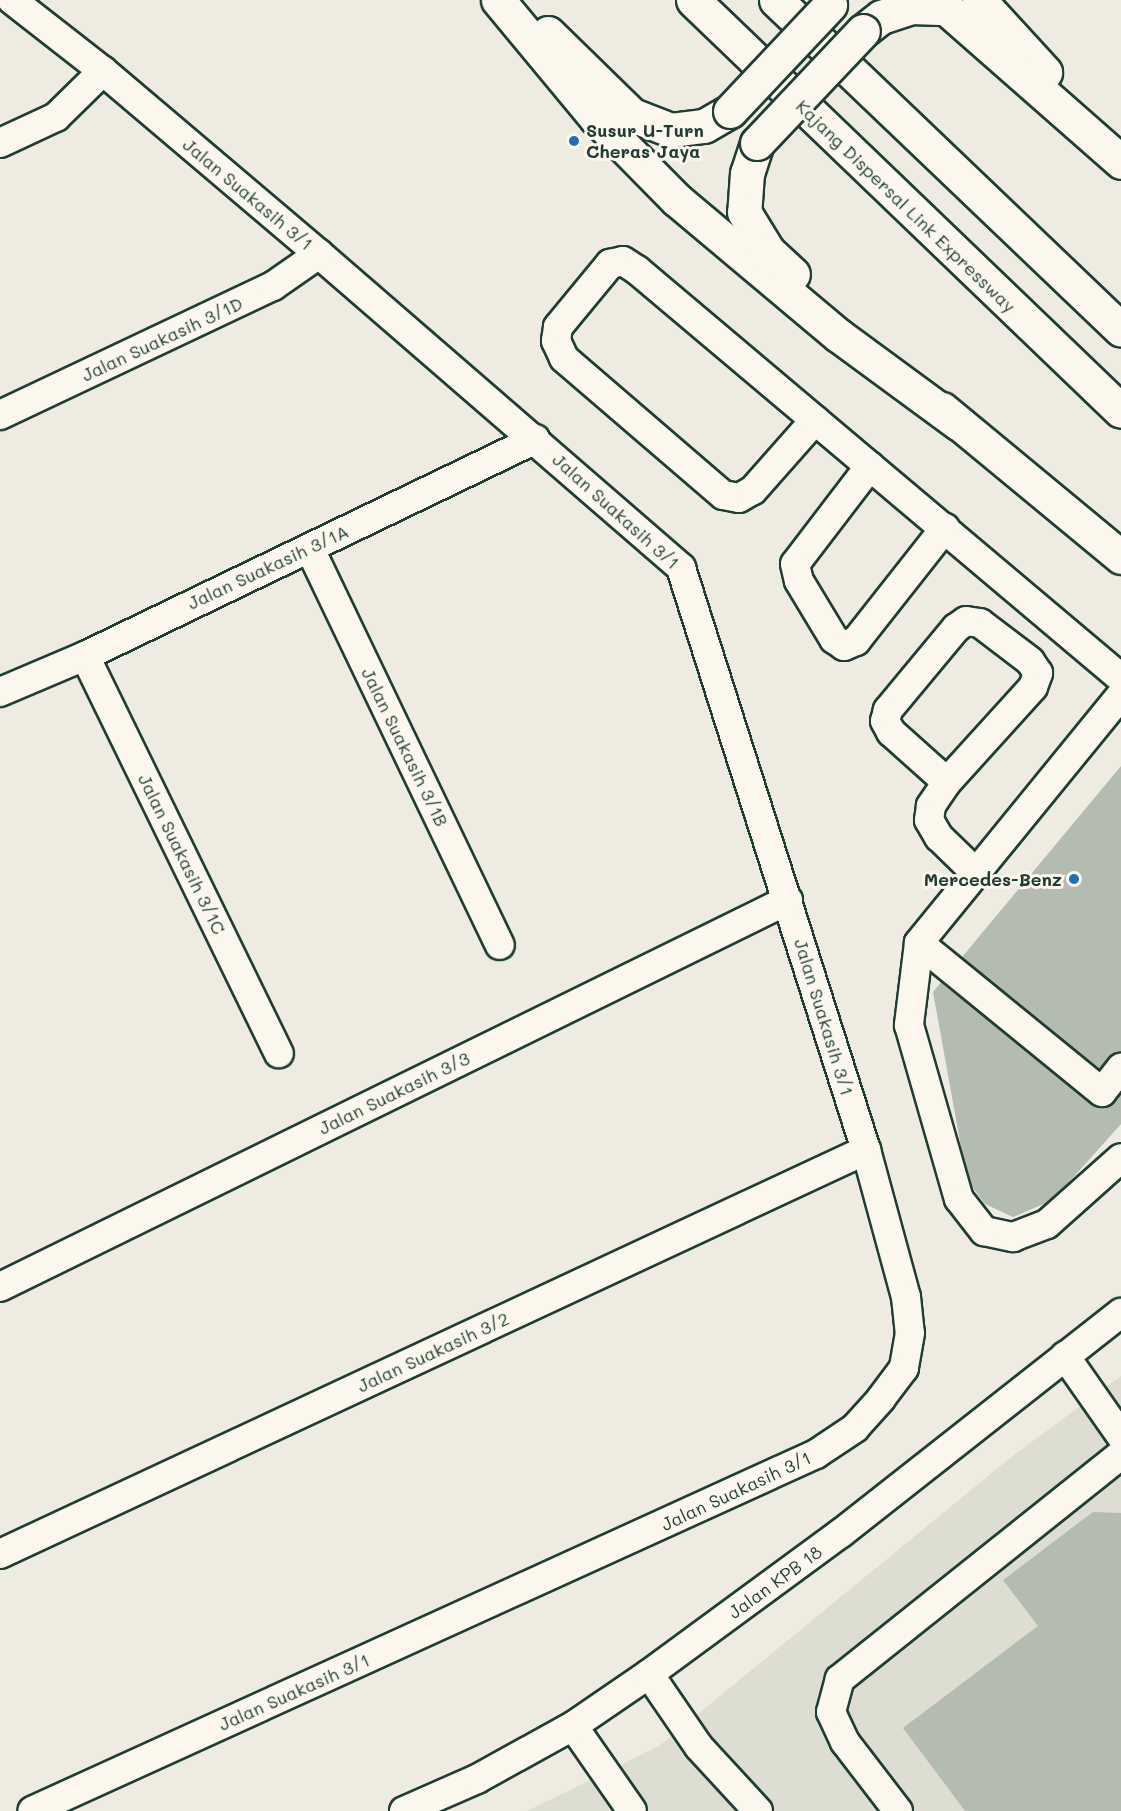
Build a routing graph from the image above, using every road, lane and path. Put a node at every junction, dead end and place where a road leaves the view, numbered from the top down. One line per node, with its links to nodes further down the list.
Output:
1 (12, 0): 8 (street, Jalan Suakasih 3/1)
2 (498, 0): 16 (highway)
3 (514, 0): 7 (highway, bridge)
4 (693, 0): 13 (highway, Kajang Dispersal Link Expressway)
5 (776, 0): 12 (highway)
6 (980, 1): 10 (highway)
7 (832, 2)
8 (102, 71): 9 (street); 11 (street, Jalan Suakasih 3/1)
9 (0, 143)
10 (1121, 161): 16 (highway, bridge)
11 (319, 254): 14 (street, Jalan Suakasih 3/1D); 17 (street, Jalan Suakasih 3/1)
12 (1121, 330)
13 (1121, 411)
14 (0, 415)
15 (815, 420): 15 (street); 18 (street)
16 (958, 423): 21 (highway)
17 (535, 439): 20 (street, Jalan Suakasih 3/1A); 28 (street, Jalan Suakasih 3/1)
18 (870, 466): 19 (street); 19 (street)
19 (945, 528): 23 (street)
20 (309, 549): 22 (street, Jalan Suakasih 3/1A); 30 (street, Jalan Suakasih 3/1B)
21 (1121, 557)
22 (85, 656): 24 (street, Jalan Suakasih 3/1A); 31 (street, Jalan Suakasih 3/1C)
23 (1121, 678)
24 (0, 692)
25 (1121, 695): 27 (street)
26 (947, 782): 26 (street); 27 (street)
27 (975, 872): 29 (street)
28 (788, 900): 33 (street, Jalan Suakasih 3/1); 35 (street, Jalan Suakasih 3/3)
29 (919, 943): 32 (street); 34 (street)
30 (500, 945)
31 (279, 1053)
32 (1121, 1068)
33 (866, 1150): 40 (street, Jalan Suakasih 3/2); 43 (street, Jalan Suakasih 3/1)
34 (1121, 1158)
35 (0, 1287)
36 (1121, 1313): 37 (street, Jalan KPB 18)
37 (1065, 1356): 38 (street); 41 (street, Jalan KPB 18)
38 (1121, 1437)
39 (1121, 1455): 47 (street)
40 (0, 1554)
41 (650, 1674): 42 (street, Jalan KPB 18); 46 (street)
42 (573, 1726): 44 (street, Jalan KPB 18); 45 (street)
43 (32, 1811)
44 (404, 1811)
45 (633, 1811)
46 (758, 1811)
47 (898, 1811)

